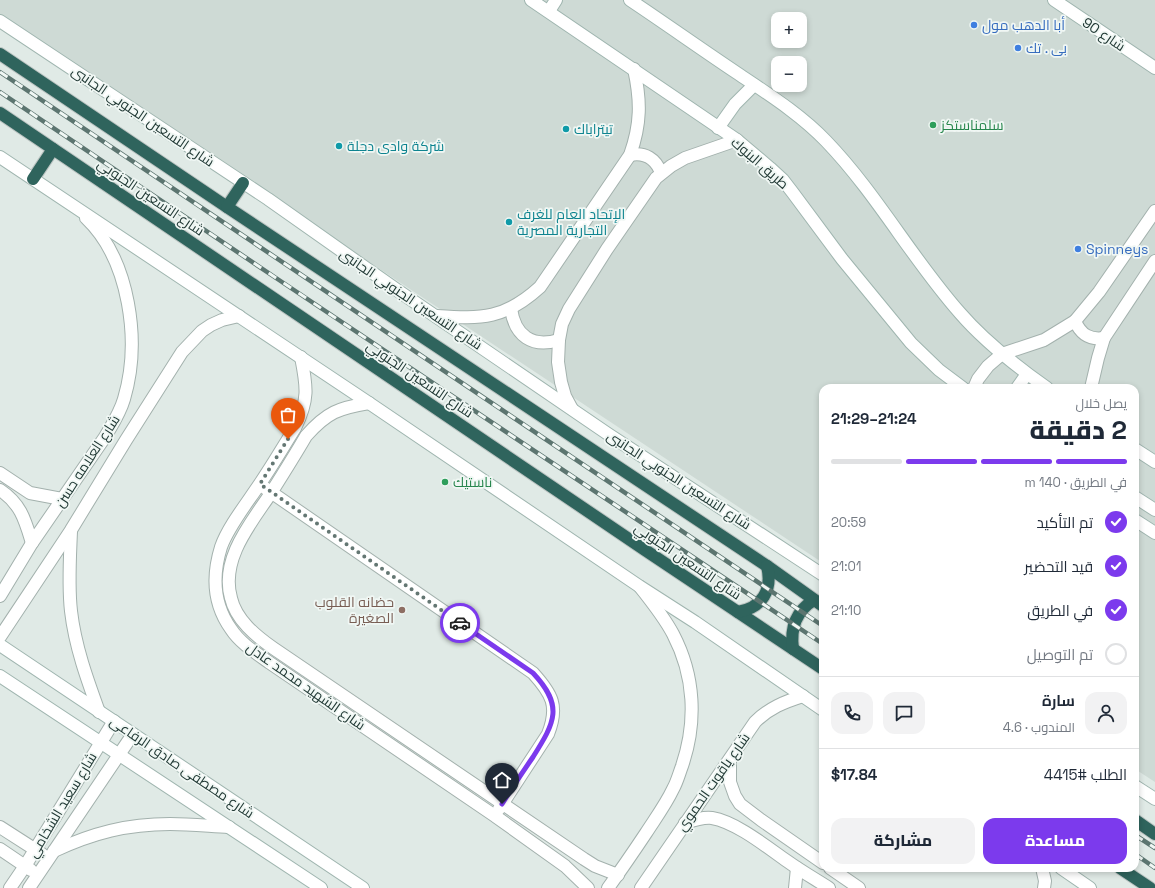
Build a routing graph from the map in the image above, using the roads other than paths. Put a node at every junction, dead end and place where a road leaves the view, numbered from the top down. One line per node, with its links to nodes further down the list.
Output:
1 (531, 0): 5 (street, طريق البنوك)
2 (556, 0): 5 (street)
3 (630, 0): 10 (street)
4 (1054, 0): 8 (street, شارع 90)
5 (548, 11): 9 (street, طريق البنوك)
6 (0, 21): 19 (street, شارع التسعين الجنوبي الجانبى)
7 (0, 54): 21 (highway)
8 (1155, 68)
9 (634, 69): 12 (street, طريق البنوك); 15 (street)
10 (754, 84): 12 (street); 30 (street)
11 (0, 113): 14 (highway, شارع التسعين الجنوبي)
12 (718, 128): 13 (street, طريق البنوك)
13 (736, 140): 17 (street); 33 (street, طريق البنوك)
14 (53, 149): 18 (highway); 58 (highway, شارع التسعين الجنوبي)
15 (630, 155): 17 (street); 24 (street)
16 (0, 157): 18 (street)
17 (661, 173): 29 (street)
18 (33, 179): 20 (street)
19 (243, 183): 21 (highway); 26 (street, شارع التسعين الجنوبي الجانبى)
20 (76, 207): 25 (street); 46 (street, شارع العلامه حسن)
21 (227, 207): 53 (highway)
22 (1155, 211): 27 (street)
23 (1155, 262): 28 (street)
24 (511, 309): 26 (street); 29 (street)
25 (239, 316): 31 (street); 50 (street, شارع العلامه حسن)
26 (437, 316): 39 (street, شارع التسعين الجنوبي الجانبى)
27 (1075, 322): 28 (street); 30 (street)
28 (1104, 338): 37 (street)
29 (559, 340): 39 (street)
30 (1002, 354): 32 (street); 34 (street)
31 (301, 357): 38 (street); 43 (street, شارع الشهيد محمد عادل)
32 (1027, 374): 35 (street); 36 (street)
33 (958, 384)
34 (976, 384)
35 (1020, 384)
36 (1041, 384)
37 (1093, 384)
38 (369, 403): 45 (street, شارع الشهيد محمد عادل); 55 (street)
39 (572, 409): 54 (street, شارع التسعين الجنوبي الجانبى)
40 (1139, 452): 41 (street)
41 (1155, 462)
42 (0, 473): 46 (street)
43 (260, 484): 45 (street); 68 (street, شارع الشهيد محمد عادل)
44 (0, 490): 52 (street)
45 (271, 492): 65 (street, شارع الشهيد محمد عادل); 76 (street)
46 (62, 499): 52 (street, شارع العلامه حسن)
47 (1139, 500): 48 (street)
48 (1155, 510)
49 (1139, 523): 51 (street)
50 (71, 530): 59 (street, شارع العلامه حسن); 67 (street)
51 (1155, 533)
52 (32, 544): 56 (street, شارع العلامه حسن)
53 (767, 566): 57 (highway); 58 (highway)
54 (819, 572)
55 (639, 586): 64 (street); 94 (street, شارع ياقوت الحموي)
56 (0, 596)
57 (819, 603): 61 (highway)
58 (738, 612): 61 (highway, شارع التسعين الجنوبي)
59 (0, 637)
60 (0, 645): 67 (street, شارع مصطفى صادق الرفاعى)
61 (793, 649): 62 (highway, شارع التسعين الجنوبي)
62 (819, 666)
63 (0, 676): 71 (street, شارع مصطفى صادق الرفاعى)
64 (803, 696): 66 (street); 73 (street, شارع ياقوت الحموي)
65 (357, 705): 68 (street); 76 (street, شارع الشهيد محمد عادل)
66 (819, 707)
67 (99, 712): 69 (street, شارع مصطفى صادق الرفاعى)
68 (349, 717): 77 (street, شارع الشهيد محمد عادل)
69 (114, 721): 70 (street, شارع مصطفى صادق الرفاعى); 71 (street, شارع سعيد الشخامي)
70 (134, 734): 72 (street, شارع سعيد الشخامي); 98 (street, شارع مصطفى صادق الرفاعى)
71 (100, 742): 72 (street, شارع مصطفى صادق الرفاعى); 84 (street, شارع سعيد الشخامي)
72 (120, 755): 81 (street, شارع مصطفى صادق الرفاعى); 85 (street, شارع سعيد الشخامي)
73 (730, 759): 78 (street, شارع ياقوت الحموي); 86 (street)
74 (1139, 789): 75 (street)
75 (1155, 799)
76 (502, 804): 77 (street); 94 (street, شارع الشهيد محمد عادل)
77 (495, 816): 99 (street, شارع الشهيد محمد عادل)
78 (685, 822): 88 (street); 101 (street, شارع ياقوت الحموي)
79 (1139, 823): 82 (highway)
80 (0, 827): 84 (street)
81 (229, 827): 85 (street); 97 (street, شارع مصطفى صادق الرفاعى)
82 (1155, 834)
83 (0, 849): 87 (street)
84 (35, 850): 85 (street); 87 (street, شارع سعيد الشخامي)
85 (51, 855): 93 (street, شارع سعيد الشخامي)
86 (819, 860)
87 (25, 866): 93 (street); 95 (street, شارع سعيد الشخامي)
88 (797, 868): 102 (street); 103 (street)
89 (836, 872): 104 (street)
90 (1043, 872): 105 (street)
91 (1067, 872): 106 (street)
92 (1126, 872): 107 (highway)
93 (38, 874): 96 (street, شارع سعيد الشخامي)
94 (618, 875): 100 (street, شارع ياقوت الحموي)
95 (10, 888)
96 (29, 888)
97 (321, 888)
98 (363, 888)
99 (588, 888)
100 (608, 888)
101 (641, 888)
102 (795, 888)
103 (829, 888)
104 (859, 888)
105 (1044, 888)
106 (1090, 888)
107 (1150, 888)

